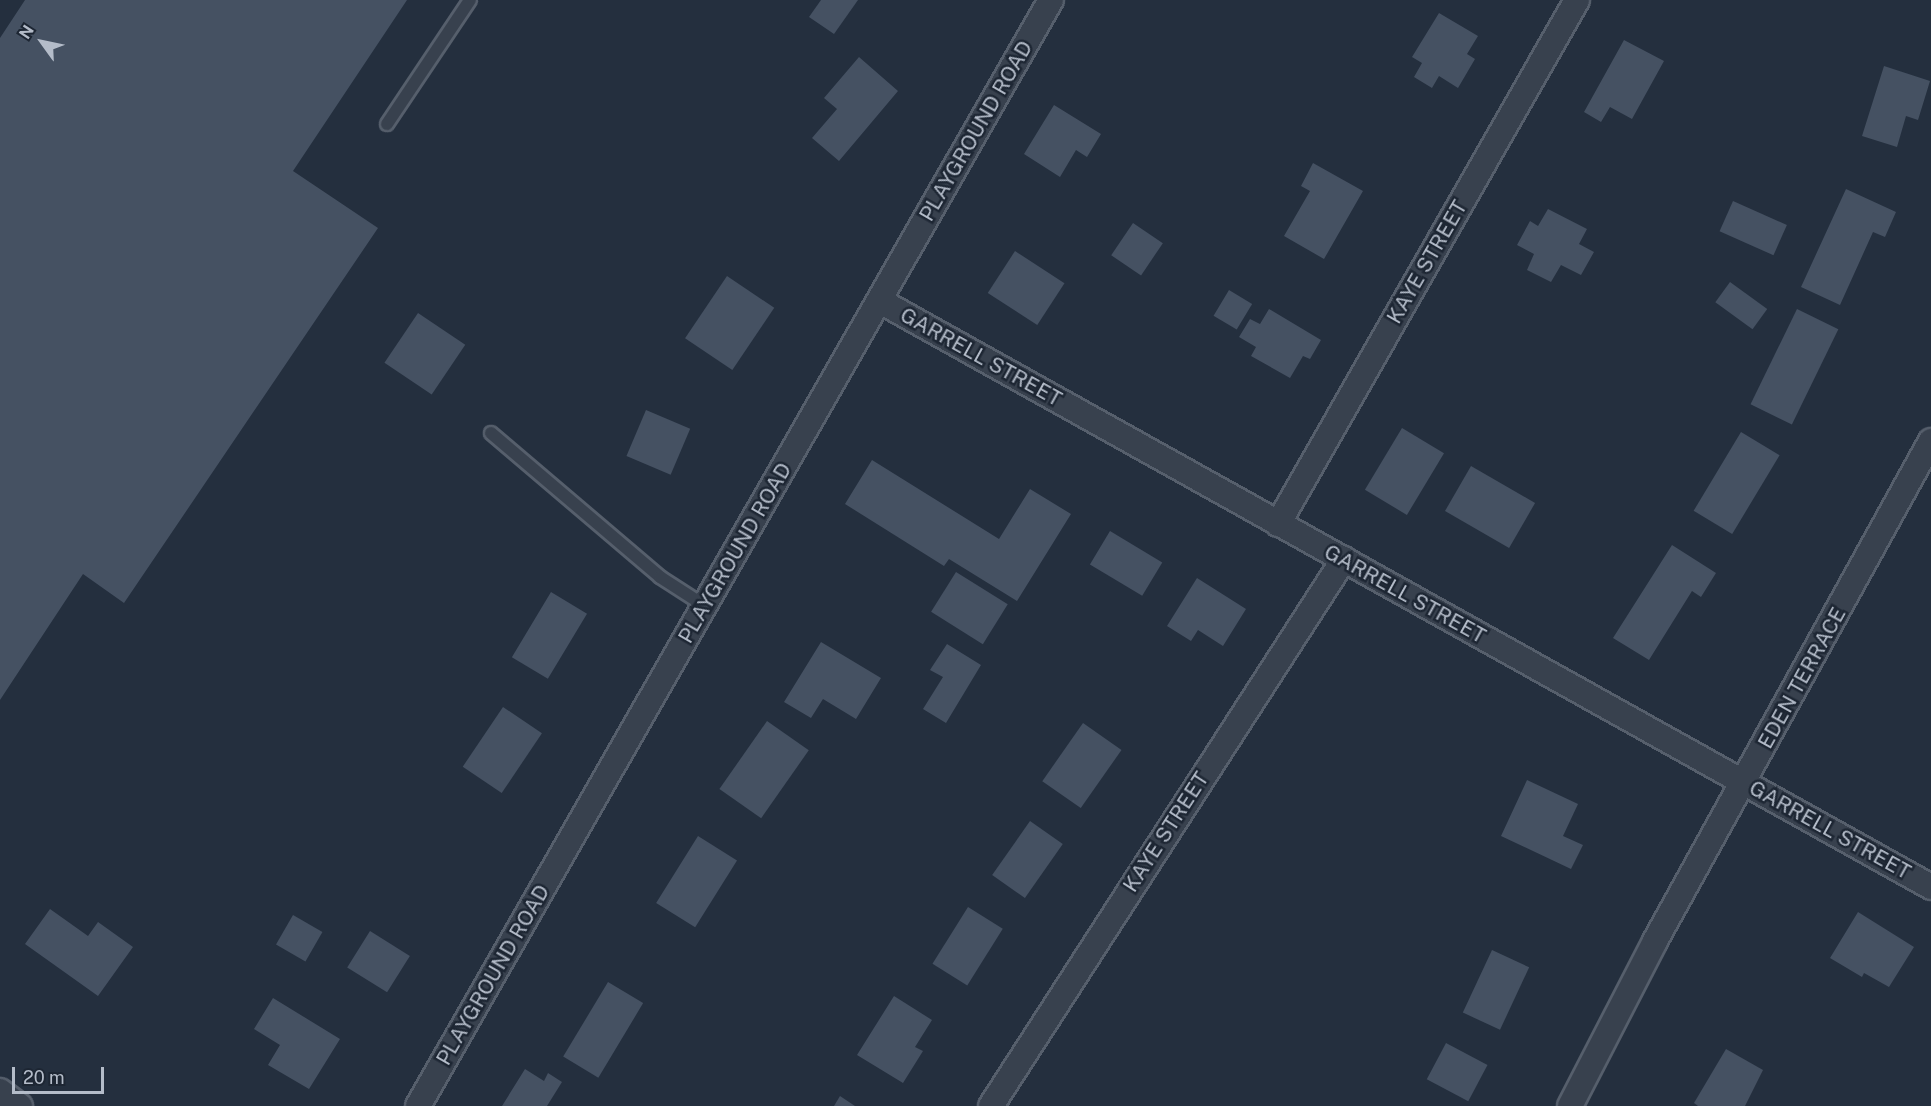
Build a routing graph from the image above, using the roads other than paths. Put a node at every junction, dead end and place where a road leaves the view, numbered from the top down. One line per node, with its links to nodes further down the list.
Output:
1 (470, 0): 4 (lane)
2 (1051, 0): 5 (street, PLAYGROUND ROAD)
3 (1577, 0): 8 (street, KAYE STREET)
4 (387, 124)
5 (880, 301): 8 (street, GARRELL STREET); 10 (street, PLAYGROUND ROAD)
6 (491, 433): 10 (lane)
7 (1931, 441): 11 (street, EDEN TERRACE)
8 (1278, 524): 9 (street, GARRELL STREET)
9 (1344, 559): 11 (street, GARRELL STREET); 16 (street, KAYE STREET)
10 (705, 606): 15 (street, PLAYGROUND ROAD)
11 (1744, 782): 12 (street, GARRELL STREET); 17 (street, EDEN TERRACE)
12 (1931, 887)
13 (0, 1091): 14 (street)
14 (20, 1106)
15 (418, 1106)
16 (991, 1106)
17 (1570, 1106)

